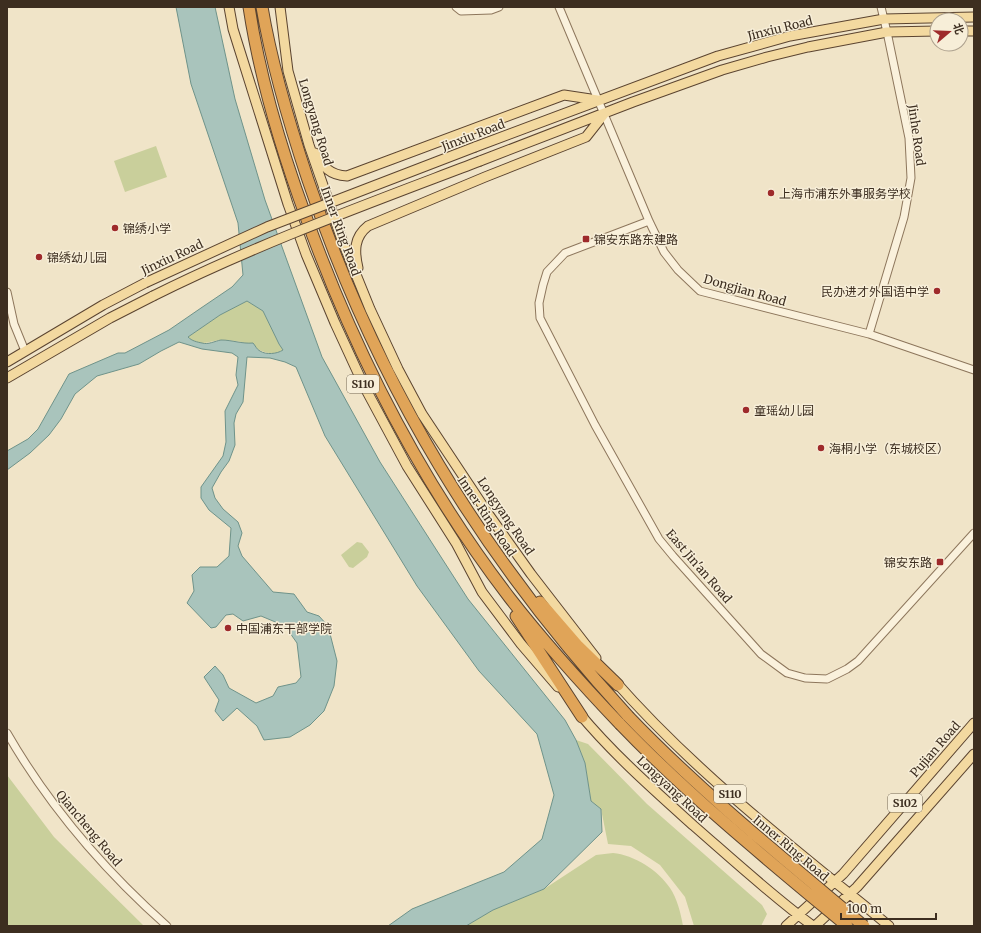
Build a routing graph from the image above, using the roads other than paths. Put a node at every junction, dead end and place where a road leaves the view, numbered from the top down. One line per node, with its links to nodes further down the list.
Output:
1 (229, 7): 28 (main road, Longyang Road / S110)
2 (248, 7): 26 (highway, Inner Ring Road)
3 (280, 7): 15 (main road, Longyang Road / S110)
4 (456, 7): 5 (street)
5 (499, 7)
6 (559, 7): 13 (street, Dongjian Road)
7 (881, 7): 10 (street, Jinhe Road)
8 (263, 10): 24 (highway, Inner Ring Road)
9 (974, 17): 10 (main road, Jinxiu Road)
10 (884, 19): 12 (street, Jinhe Road); 13 (main road, Jinxiu Road)
11 (929, 31): 12 (main road, Jinxiu Road)
12 (887, 32): 14 (main road, Jinxiu Road); 19 (street, Jinhe Road)
13 (599, 101): 14 (street, Dongjian Road); 15 (main road); 20 (main road, Jinxiu Road, bridge)
14 (605, 113): 16 (street, Dongjian Road); 18 (main road); 23 (main road, Jinxiu Road, bridge)
15 (309, 145): 18 (main road, Longyang Road / S110)
16 (649, 221): 19 (street, Dongjian Road); 25 (street, East Jin'an Road)
17 (7, 292): 20 (street)
18 (377, 323): 27 (main road, Longyang Road / S110)
19 (868, 334): 22 (street, Dongjian Road)
20 (25, 351): 21 (main road, Jinxiu Road)
21 (7, 362)
22 (974, 370)
23 (7, 378)
24 (431, 453): 27 (highway); 29 (highway, Inner Ring Road)
25 (974, 533)
26 (480, 556): 28 (highway); 29 (highway, Inner Ring Road)
27 (618, 685): 34 (main road, Longyang Road / S110)
28 (582, 717): 36 (main road, Longyang Road / S110)
29 (624, 720): 40 (highway, Inner Ring Road, bridge); 41 (highway, Inner Ring Road, bridge)
30 (974, 723): 34 (main road, Pujian Road / S102)
31 (7, 733): 32 (street, Qiancheng Road)
32 (10, 744): 37 (street, Qiancheng Road)
33 (974, 754): 35 (main road, S102)
34 (835, 882): 35 (main road, Longyang Road / S110); 36 (main road, S102)
35 (850, 894): 39 (main road, S102); 42 (main road, Longyang Road / S110)
36 (798, 915): 38 (main road, S102); 39 (main road, Longyang Road / S110)
37 (167, 926)
38 (786, 926)
39 (814, 926)
40 (847, 926)
41 (864, 926)
42 (889, 926)

